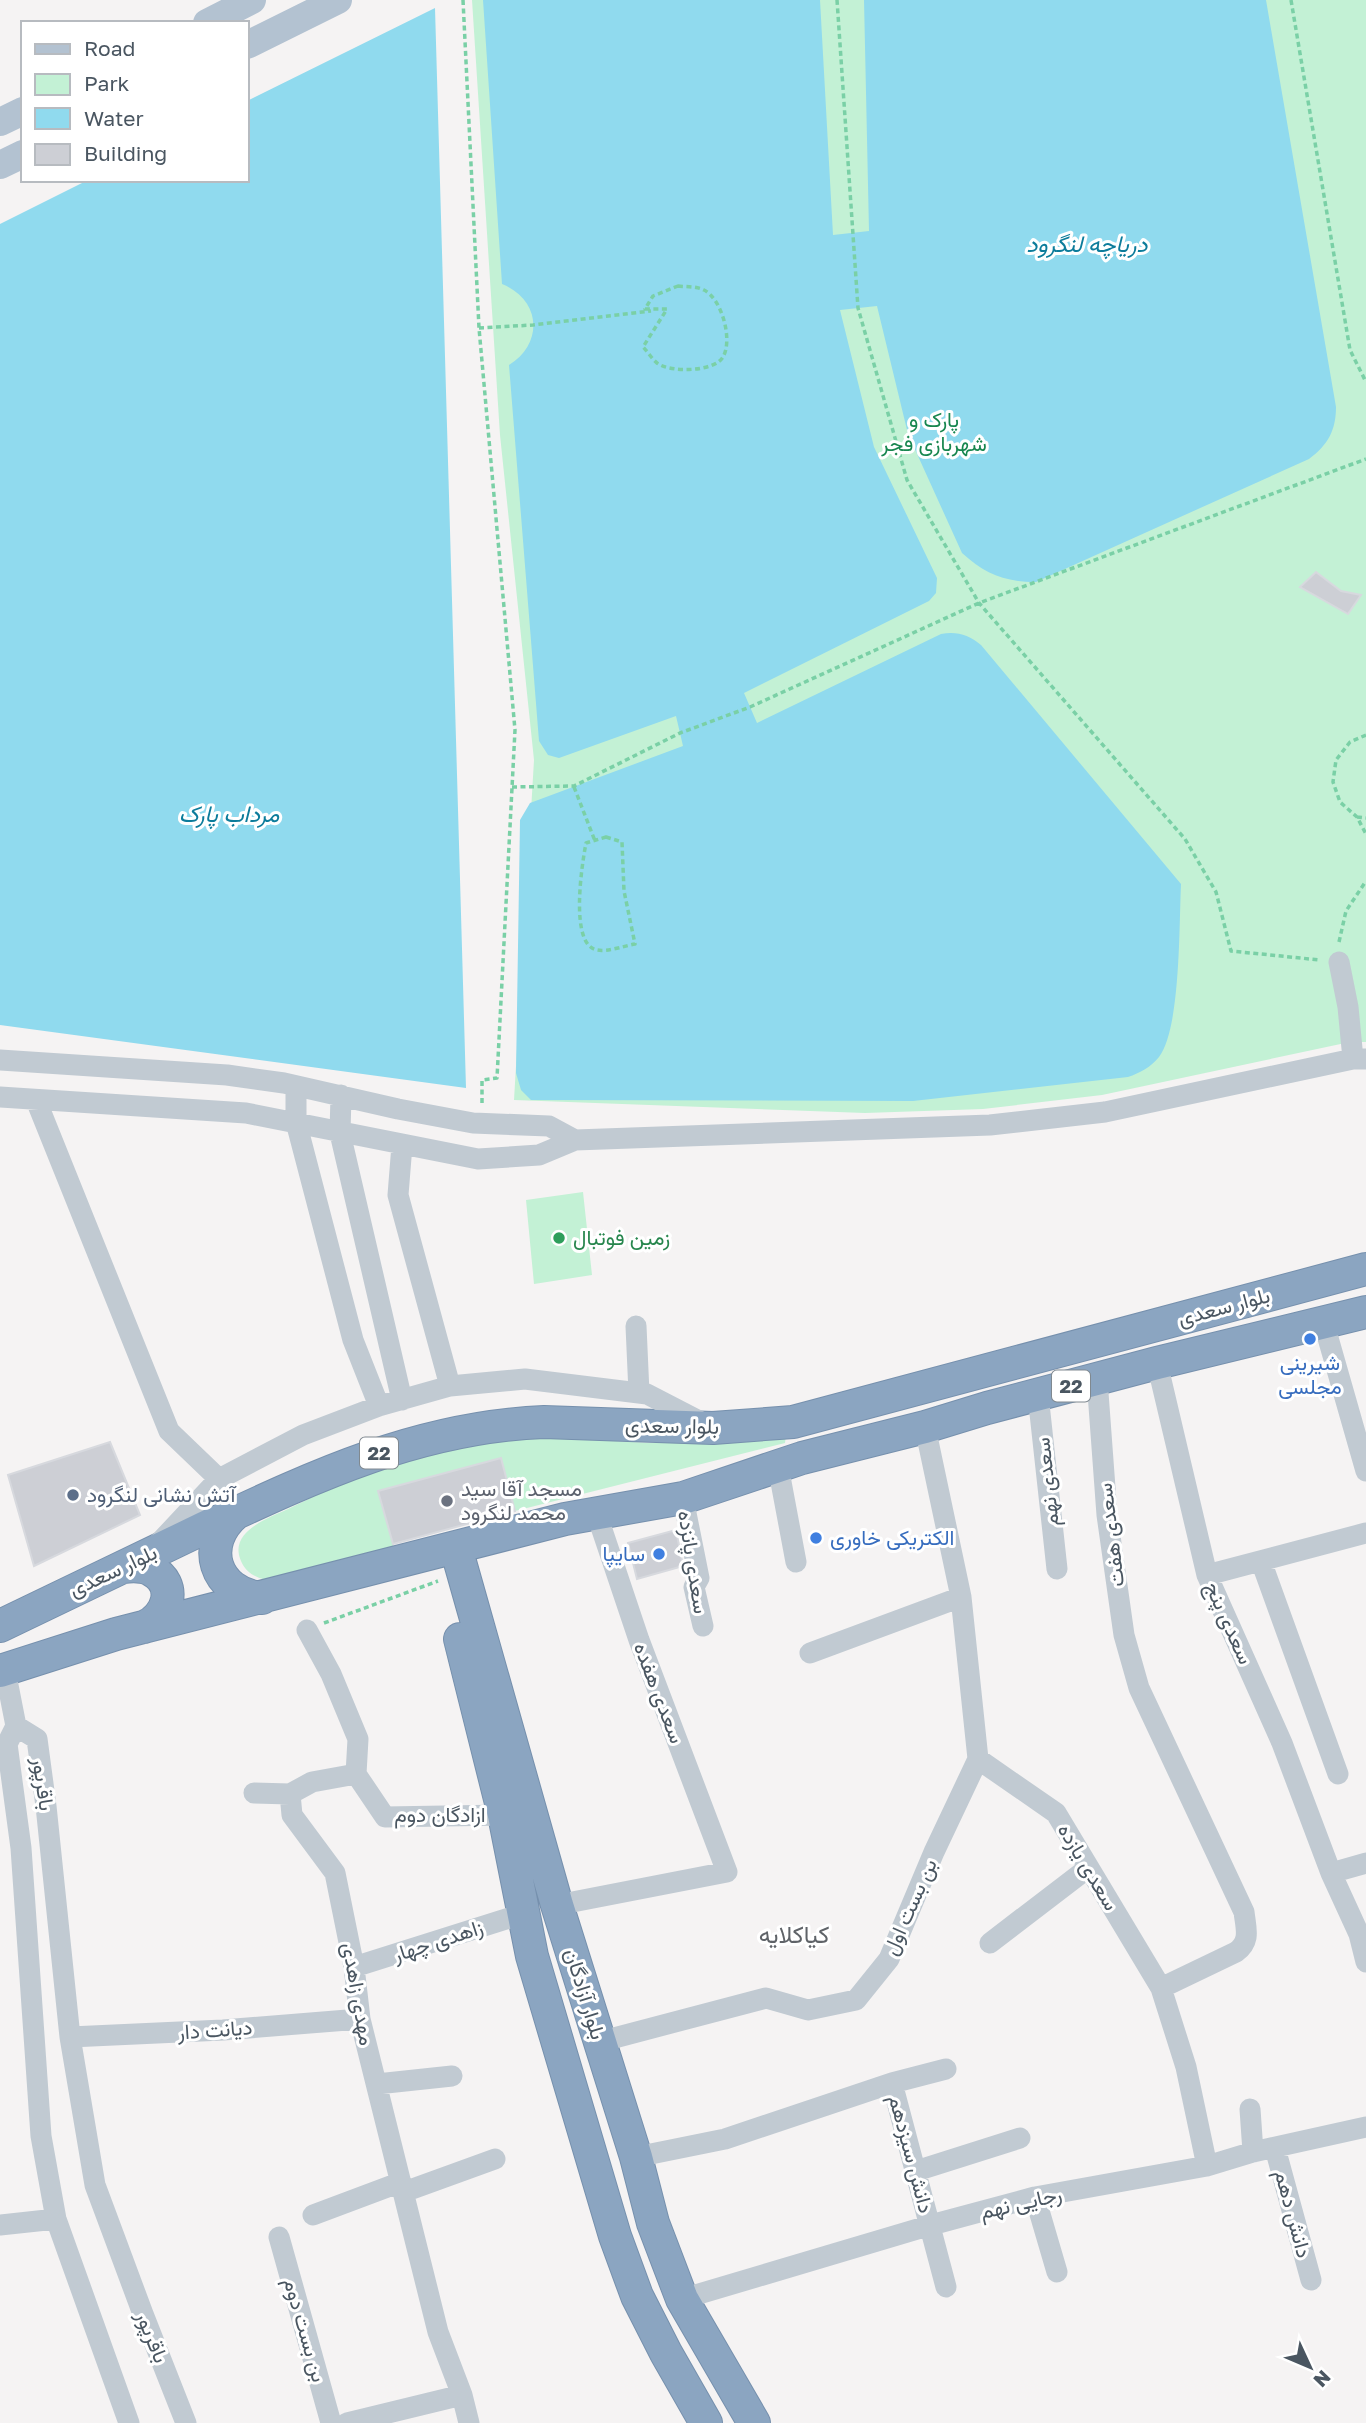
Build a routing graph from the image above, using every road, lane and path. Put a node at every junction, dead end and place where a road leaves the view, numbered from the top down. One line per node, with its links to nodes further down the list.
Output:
1 (252, 0): 6 (main road)
2 (338, 0): 7 (main road)
3 (463, 0): 13 (path)
4 (837, 0): 16 (path)
5 (1290, 0): 14 (path)
6 (211, 21)
7 (248, 45)
8 (21, 112): 9 (main road)
9 (0, 122)
10 (21, 155): 11 (main road)
11 (0, 165)
12 (667, 309): 12 (path); 13 (path)
13 (479, 328): 19 (path)
14 (1366, 382)
15 (1366, 459): 16 (path)
16 (979, 603): 18 (path); 25 (path)
17 (1366, 735): 20 (path)
18 (574, 786): 19 (path); 23 (path)
19 (512, 787): 33 (path)
20 (1357, 817): 21 (path); 22 (path)
21 (1366, 818)
22 (1366, 834)
23 (595, 841): 23 (path)
24 (1366, 881): 25 (path)
25 (1339, 962): 26 (street)
26 (1359, 1059): 35 (street)
27 (0, 1060): 28 (street)
28 (296, 1086): 29 (street); 32 (street)
29 (341, 1095): 33 (street); 34 (street)
30 (0, 1097): 31 (street)
31 (36, 1100): 32 (street); 52 (street)
32 (296, 1122): 34 (street); 47 (street)
33 (474, 1122): 35 (street)
34 (340, 1133): 36 (street); 46 (street)
35 (575, 1140): 36 (street)
36 (401, 1145): 43 (street)
37 (1366, 1269): 49 (highway, بلوار سعدی / 22)
38 (1366, 1312): 39 (highway, بلوار سعدی / 22)
39 (1324, 1324): 41 (highway, بلوار سعدی / 22); 51 (street)
40 (636, 1326): 44 (street)
41 (1157, 1363): 42 (highway, بلوار سعدی / 22); 62 (street, سعدی پنج)
42 (1097, 1379): 45 (highway, بلوار سعدی / 22); 86 (street, سعدی هفت)
43 (450, 1386): 44 (street); 46 (street)
44 (639, 1393): 49 (street)
45 (1038, 1395): 48 (highway, بلوار سعدی / 22); 61 (street, سعدی نهم)
46 (402, 1400): 47 (street)
47 (379, 1406): 52 (street)
48 (925, 1427): 50 (highway, بلوار سعدی / 22); 63 (street)
49 (713, 1428): 55 (highway, بلوار سعدی / 22)
50 (778, 1466): 53 (highway, بلوار سعدی / 22); 60 (street)
51 (1366, 1471)
52 (219, 1479): 58 (street)
53 (683, 1498): 54 (highway, بلوار سعدی / 22); 66 (street, سعدی پانزده)
54 (596, 1512): 57 (highway, بلوار سعدی / 22); 81 (street, سعدی هفده)
55 (236, 1513): 58 (highway, بلوار سعدی / 22); 64 (highway)
56 (1366, 1533): 59 (street)
57 (447, 1559): 64 (highway, بلوار سعدی / 22); 68 (path); 77 (highway, بلوار آزادگان); 81 (highway, بلوار آزادگان)
58 (135, 1561): 65 (highway, بلوار سعدی / 22); 67 (highway)
59 (1261, 1561): 62 (street); 74 (street)
60 (796, 1562)
61 (1057, 1569)
62 (1207, 1575): 80 (street, سعدی پنج)
63 (961, 1597): 69 (street); 72 (street)
64 (262, 1598): 67 (highway, بلوار سعدی / 22)
65 (0, 1626)
66 (703, 1626)
67 (144, 1627): 70 (highway, بلوار سعدی / 22)
68 (307, 1630): 73 (street)
69 (810, 1653)
70 (2, 1670): 71 (street)
71 (16, 1726): 88 (street, باقرپور); 106 (street, باقرپور)
72 (978, 1759): 79 (street, سعدی یازده); 89 (street, بن بست اول)
73 (356, 1774): 76 (street); 77 (street, ازادگان دوم)
74 (1338, 1774)
75 (254, 1793): 76 (street)
76 (290, 1794): 85 (street, مهدی زاهدی)
77 (503, 1815): 82 (highway, بلوار آزادگان)
78 (1366, 1863): 80 (street)
79 (1087, 1868): 83 (street); 86 (street, سعدی یازده)
80 (1331, 1873): 84 (street, سعدی پنج)
81 (557, 1905): 82 (highway); 89 (highway, بلوار آزادگان)
82 (522, 1914): 85 (street, زاهدی چهار); 120 (highway, بلوار آزادگان)
83 (990, 1943)
84 (1366, 1962)
85 (354, 1967): 87 (street, مهدی زاهدی)
86 (1161, 1988): 101 (street, سعدی یازده)
87 (360, 2019): 88 (street, دیانت دار); 93 (street, مهدی زاهدی)
88 (70, 2037): 116 (street, باقرپور)
89 (599, 2042): 99 (highway, بلوار آزادگان)
90 (946, 2069): 92 (street)
91 (452, 2076): 93 (street)
92 (892, 2083): 99 (street); 102 (street, دانش سیزدهم)
93 (377, 2084): 103 (street, مهدی زاهدی)
94 (1250, 2109): 98 (street)
95 (1366, 2127): 97 (street, رجایی نهم)
96 (1020, 2138): 102 (street)
97 (1275, 2148): 98 (street, رجایی نهم); 111 (street, دانش دهم)
98 (1253, 2152): 101 (street, رجایی نهم)
99 (636, 2157): 113 (highway, بلوار آزادگان)
100 (495, 2159): 103 (street)
101 (1207, 2166): 104 (street, رجایی نهم)
102 (916, 2171): 108 (street, دانش سیزدهم)
103 (402, 2187): 105 (street); 114 (street, مهدی زاهدی)
104 (1035, 2197): 108 (street, رجایی نهم); 110 (street)
105 (313, 2215)
106 (56, 2219): 107 (street); 115 (street, باقرپور)
107 (0, 2225)
108 (931, 2225): 112 (street, دانش سیزدهم); 113 (street, رجایی نهم)
109 (279, 2237): 117 (street, بن بست دوم)
110 (1057, 2272)
111 (1311, 2280)
112 (946, 2287)
113 (682, 2299): 121 (highway, بلوار آزادگان)
114 (462, 2395): 118 (street); 119 (street, مهدی زاهدی)
115 (129, 2423)
116 (186, 2423)
117 (331, 2423)
118 (347, 2423)
119 (469, 2423)
120 (706, 2423)
121 (754, 2423)

